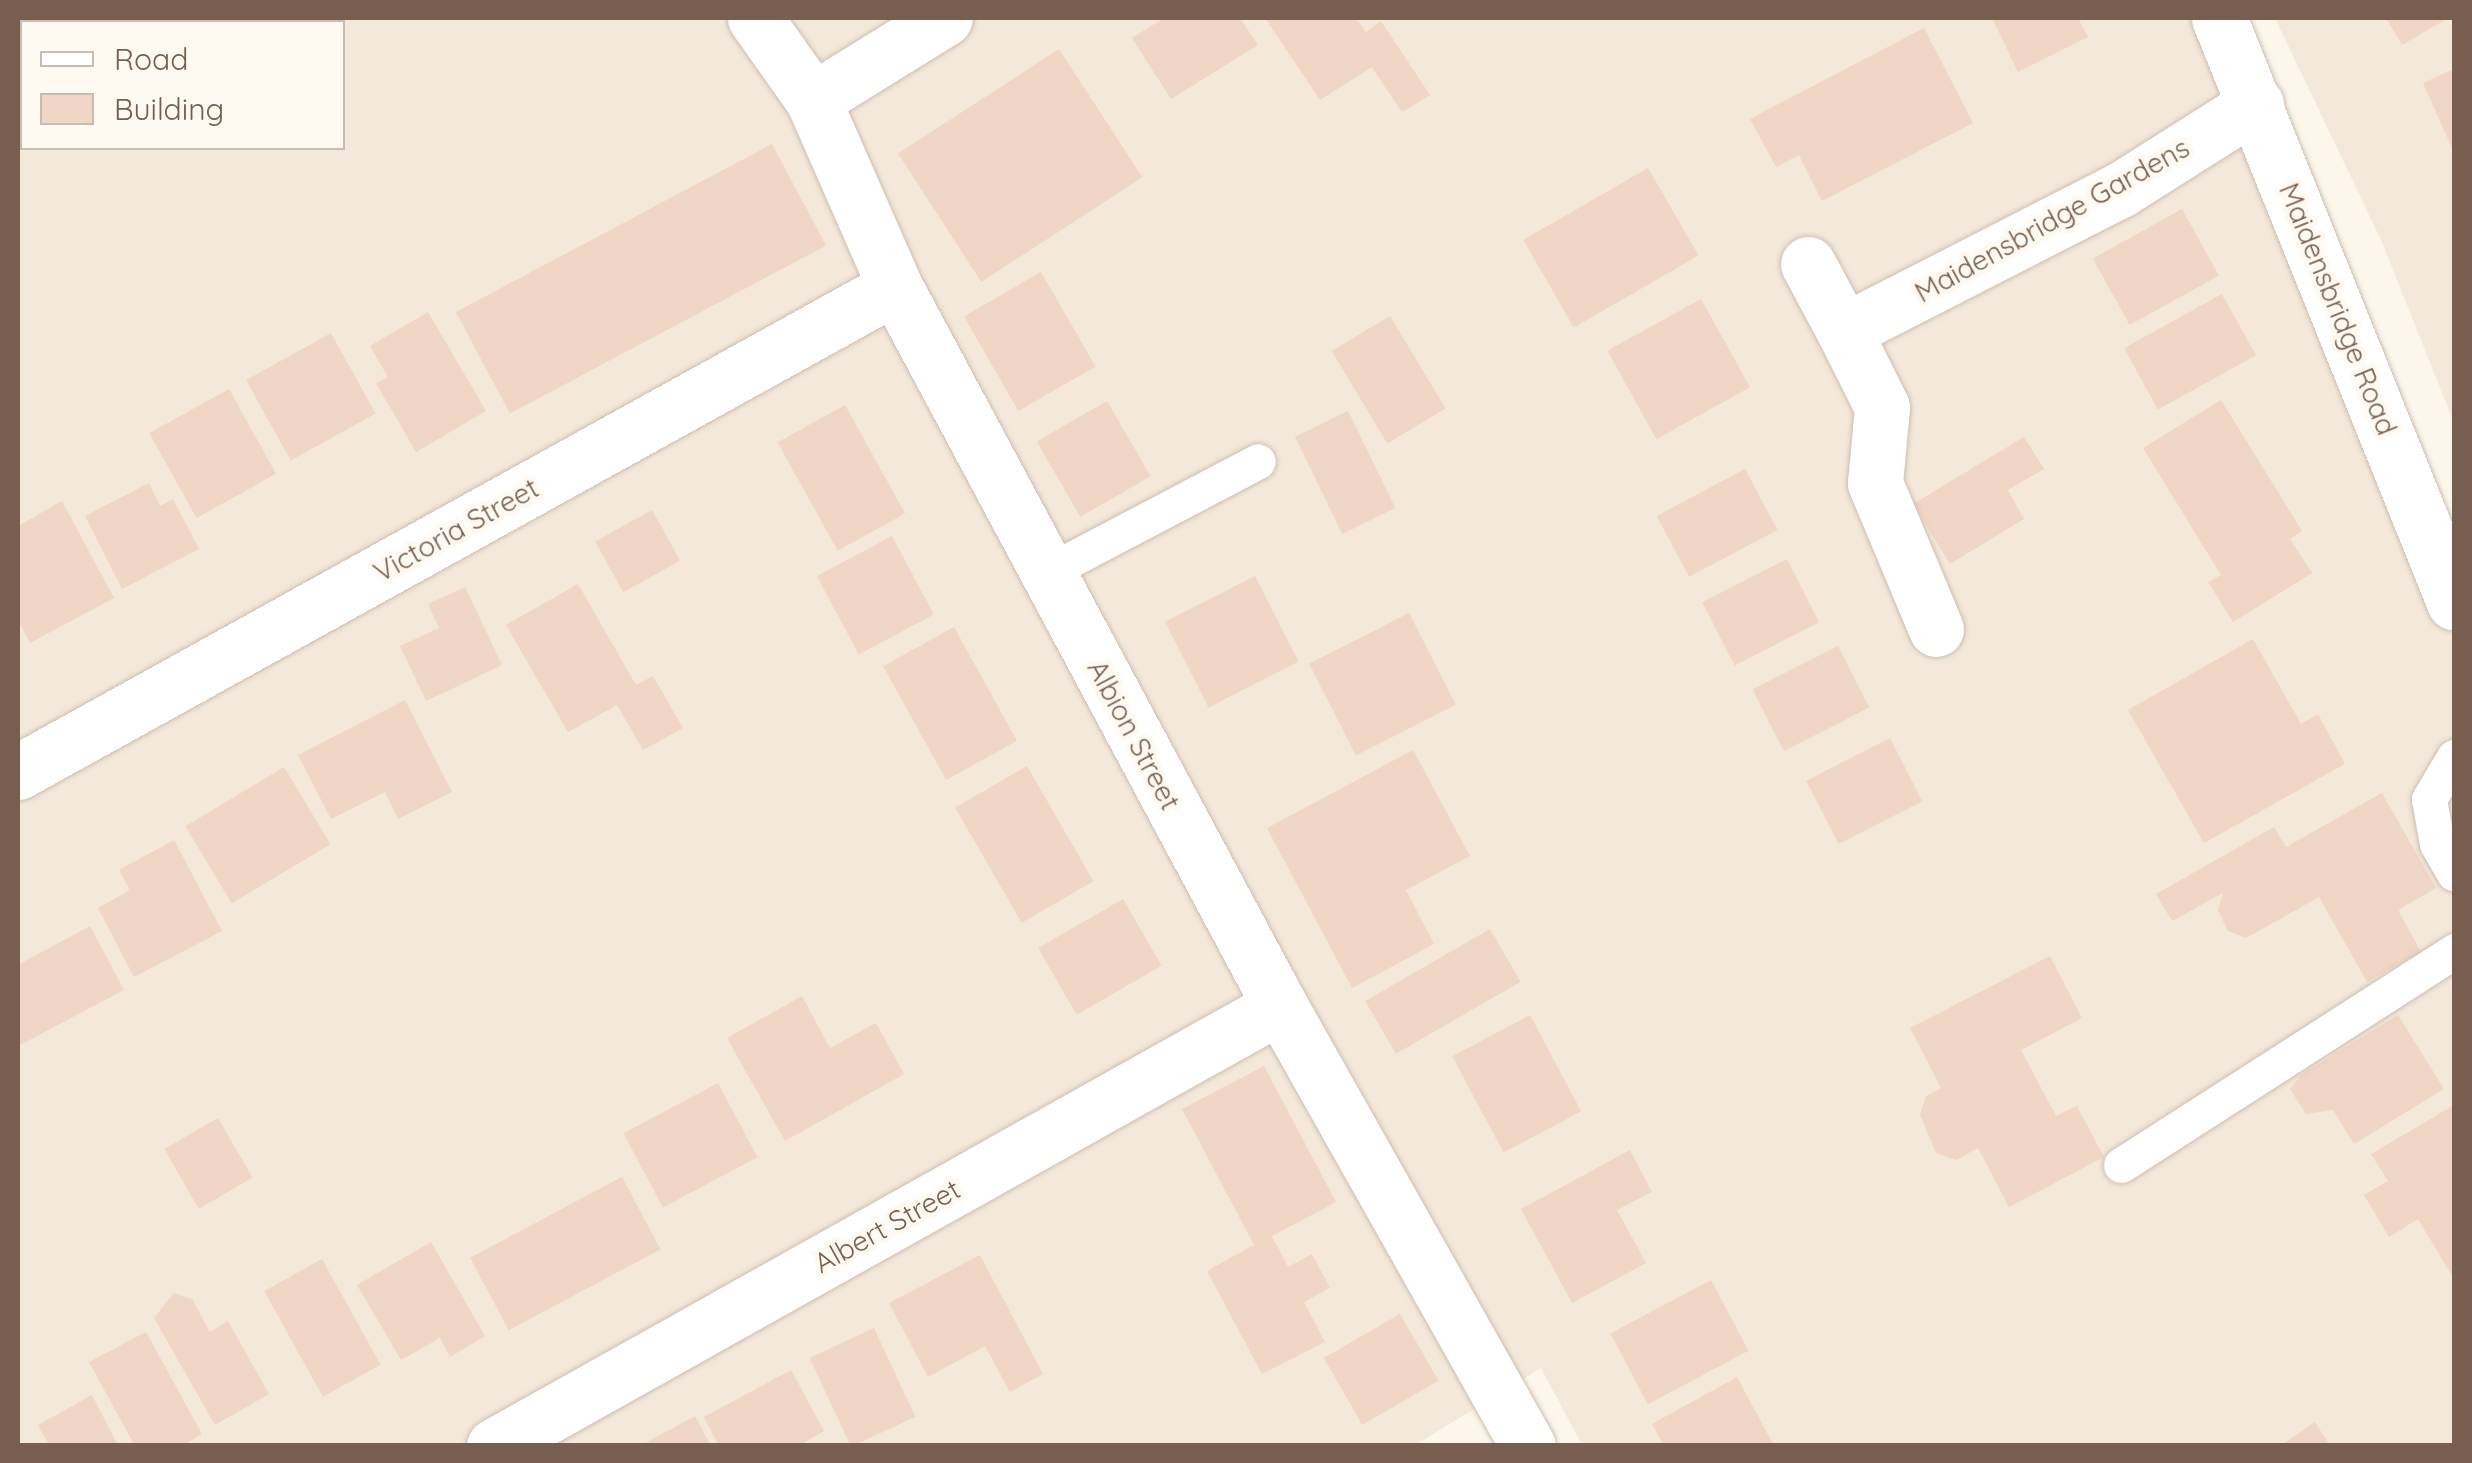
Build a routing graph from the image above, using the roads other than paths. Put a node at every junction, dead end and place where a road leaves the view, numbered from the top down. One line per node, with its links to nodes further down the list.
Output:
1 (756, 18): 4 (street, Albion Street)
2 (944, 18): 4 (street)
3 (2219, 18): 5 (street, Maidensbridge Road)
4 (813, 100): 7 (street, Albion Street)
5 (2256, 104): 8 (street, Maidensbridge Gardens); 11 (street, Maidensbridge Road)
6 (1808, 264): 8 (street)
7 (895, 287): 10 (street, Albion Street); 14 (street, Victoria Street)
8 (1844, 331): 12 (street)
9 (1258, 461): 10 (lane)
10 (1047, 572): 17 (street, Albion Street)
11 (2454, 602)
12 (1936, 629)
13 (2454, 757): 15 (lane)
14 (18, 772)
15 (2454, 873)
16 (2454, 951): 18 (lane)
17 (1280, 1006): 19 (street, Albert Street); 20 (street, Albion Street)
18 (2121, 1164)
19 (494, 1446)
20 (1528, 1446)

